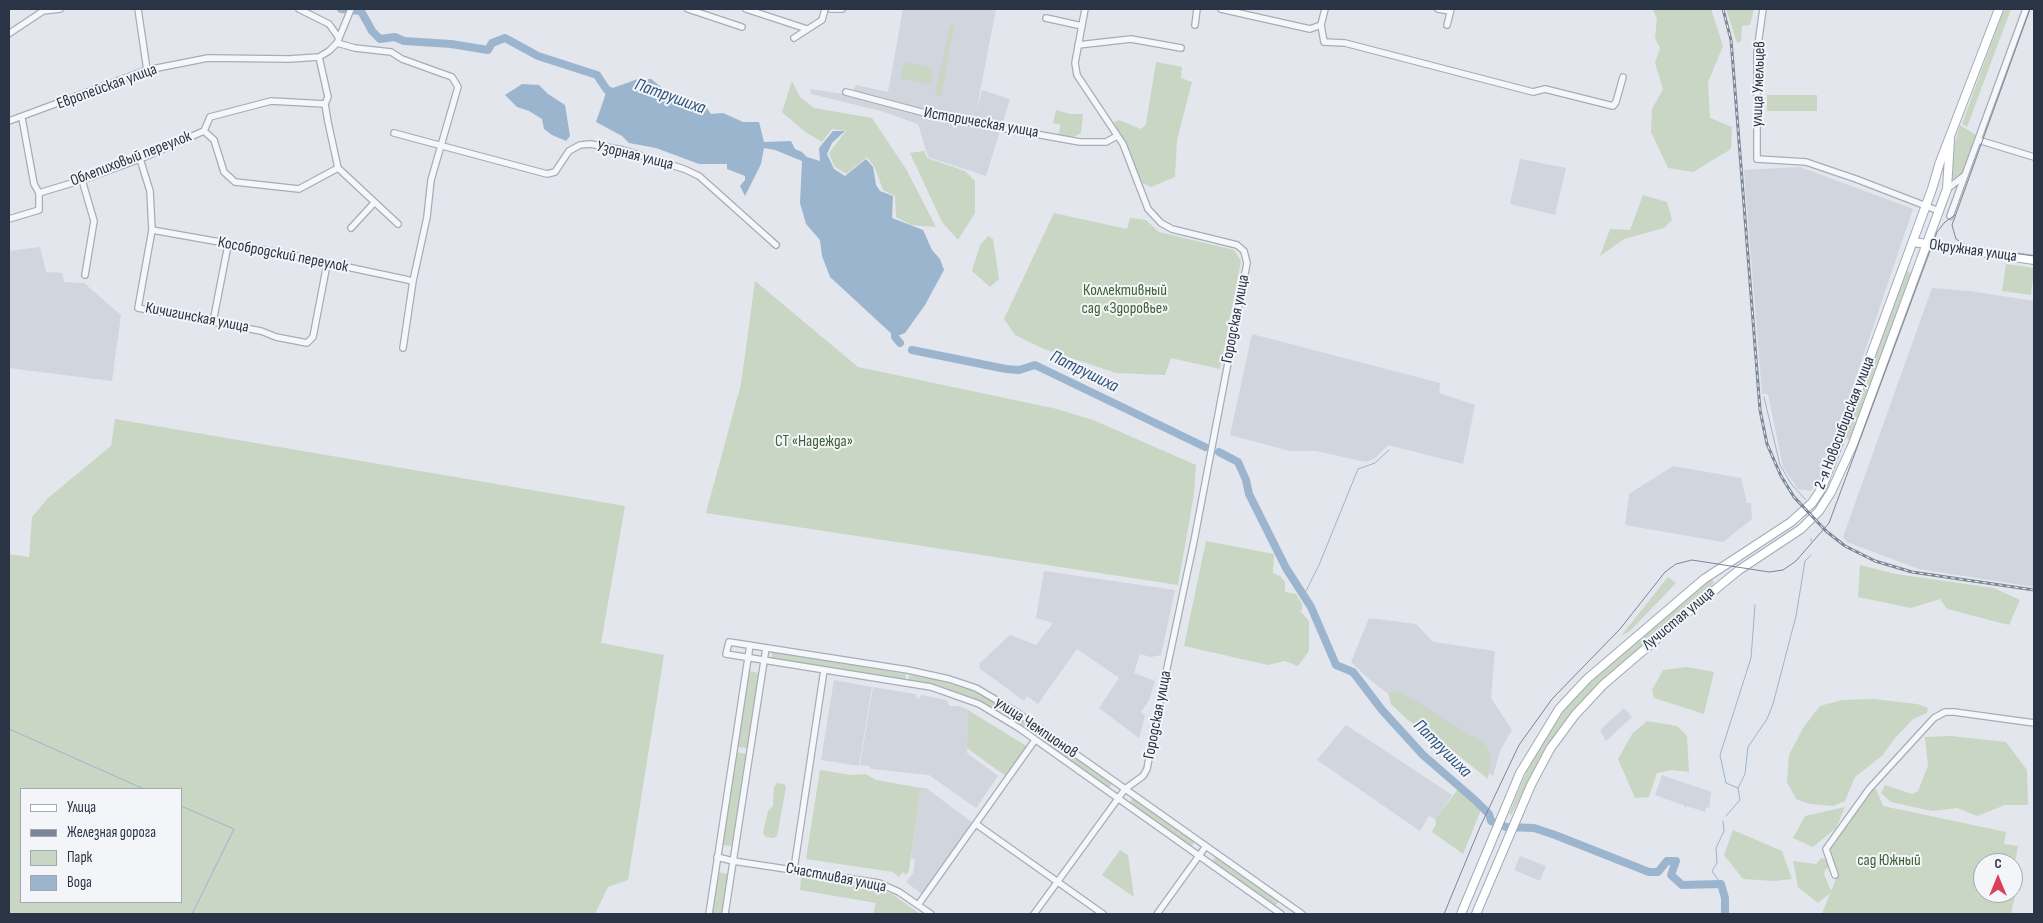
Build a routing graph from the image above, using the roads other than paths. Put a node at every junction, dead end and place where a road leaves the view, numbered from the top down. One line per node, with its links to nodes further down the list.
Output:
1 (60, 9): 26 (street)
2 (138, 9): 32 (street)
3 (298, 9): 28 (street)
4 (351, 9): 28 (street)
5 (688, 9): 24 (street)
6 (749, 9): 25 (street)
7 (825, 9): 25 (street)
8 (831, 9): 9 (street)
9 (842, 9)
10 (1085, 9): 23 (street, Городская улица)
11 (1197, 9): 20 (street)
12 (1221, 9): 21 (street)
13 (1325, 9): 21 (street)
14 (1438, 9): 18 (street)
15 (1763, 9): 52 (street, улица Умельцев)
16 (1999, 9): 41 (main road, 2-я Новосибирская улица)
17 (2026, 9): 42 (street)
18 (1450, 10): 22 (street)
19 (1046, 18): 23 (street)
20 (1194, 25)
21 (1321, 25): 33 (street)
22 (1447, 25)
23 (1082, 26): 29 (street, Городская улица)
24 (742, 27)
25 (807, 29): 27 (street)
26 (10, 33)
27 (794, 38)
28 (338, 40): 31 (street); 43 (street)
29 (1078, 45): 30 (street); 40 (street, Городская улица)
30 (1181, 48)
31 (319, 57): 32 (street, Европейская улица); 35 (street)
32 (147, 70): 36 (street, Европейская улица)
33 (1624, 76)
34 (846, 92): 40 (street, Историческая улица)
35 (325, 104): 38 (street); 46 (street)
36 (22, 118): 37 (street, Европейская улица); 50 (street)
37 (9, 121)
38 (204, 131): 45 (street, Облепиховый переулок); 46 (street, Облепиховый переулок)
39 (394, 132): 43 (street, Узорная улица)
40 (1117, 136): 78 (street, Городская улица)
41 (1950, 138): 49 (main road, Лучистая улица); 52 (main road, 2-я Новосибирская улица)
42 (1978, 140): 44 (street); 47 (street)
43 (439, 146): 62 (street, Узорная улица); 66 (street)
44 (2034, 157)
45 (140, 159): 48 (street, Облепиховый переулок); 58 (street, Кичигинская улица)
46 (338, 168): 51 (street)
47 (1964, 176): 49 (street); 54 (street)
48 (82, 180): 50 (street, Облепиховый переулок); 65 (street)
49 (1947, 189): 53 (main road, Лучистая улица)
50 (39, 193): 55 (street)
51 (374, 203): 56 (street); 57 (street)
52 (1925, 207): 53 (street); 59 (main road, 2-я Новосибирская улица)
53 (1938, 211): 60 (main road, Лучистая улица)
54 (1950, 216)
55 (9, 219)
56 (398, 224)
57 (352, 228)
58 (152, 230): 61 (street, Кособродский переулок); 67 (street, Кичигинская улица)
59 (1913, 242): 60 (main road, Окружная улица); 69 (main road, 2-я Новосибирская улица)
60 (1927, 244): 63 (main road, Окружная улица); 70 (main road, Лучистая улица)
61 (228, 245): 64 (street, Кособродский переулок); 67 (street)
62 (776, 245)
63 (2034, 260)
64 (327, 264): 66 (street, Кособродский переулок); 67 (street, Кичигинская улица)
65 (85, 275)
66 (413, 281): 68 (street)
67 (213, 322)
68 (402, 348)
69 (1707, 577): 70 (main road); 97 (main road, 2-я Новосибирская улица)
70 (1694, 607): 98 (main road, Лучистая улица)
71 (750, 645): 72 (street, улица Чемпионов); 73 (street); 73 (street, улица Чемпионов)
72 (766, 648): 74 (street); 78 (street, улица Чемпионов)
73 (748, 658): 74 (street, улица Чемпионов); 83 (street)
74 (764, 660): 75 (street, улица Чемпионов); 84 (street)
75 (824, 670): 77 (street, улица Чемпионов); 85 (street)
76 (2034, 722): 86 (street)
77 (1035, 740): 79 (street, улица Чемпионов); 80 (street)
78 (1125, 789): 79 (street, Городская улица); 81 (street, улица Чемпионов)
79 (1118, 798): 82 (street, улица Чемпионов); 87 (street, Городская улица)
80 (976, 824): 87 (street); 88 (street)
81 (1206, 846): 82 (street); 96 (street, улица Чемпионов)
82 (1199, 856): 94 (street); 95 (street, улица Чемпионов)
83 (718, 857): 84 (street, Счастливая улица); 89 (street)
84 (733, 859): 85 (street, Счастливая улица); 90 (street)
85 (790, 869): 88 (street, Счастливая улица)
86 (1835, 875)
87 (1057, 882): 92 (street, Городская улица); 93 (street)
88 (918, 905): 91 (street, Счастливая улица)
89 (709, 914)
90 (725, 914)
91 (931, 914)
92 (1034, 914)
93 (1102, 914)
94 (1158, 914)
95 (1281, 914)
96 (1302, 914)
97 (1461, 914)
98 (1476, 914)

